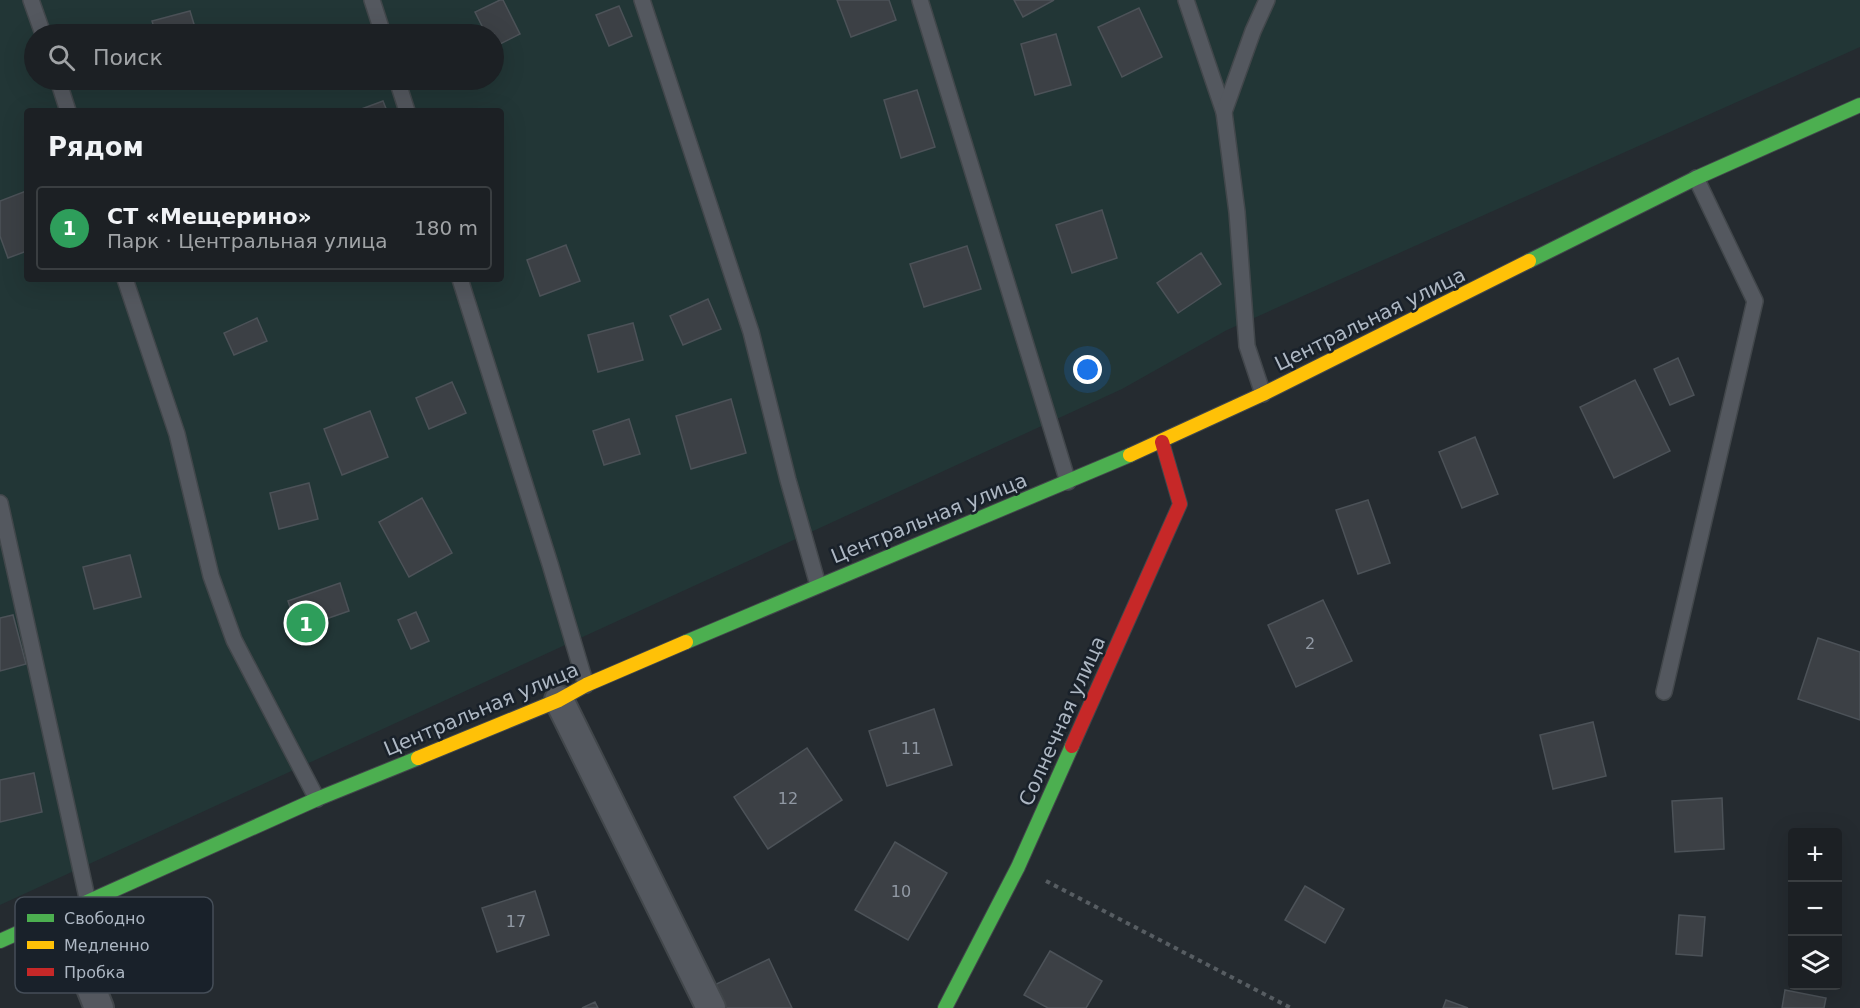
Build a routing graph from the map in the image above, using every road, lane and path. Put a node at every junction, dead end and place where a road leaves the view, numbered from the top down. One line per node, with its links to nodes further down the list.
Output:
1 (31, 0): 7 (lane)
2 (372, 0): 8 (lane)
3 (642, 0): 22 (lane)
4 (920, 0): 20 (lane)
5 (1186, 0): 14 (lane)
6 (1267, 0): 14 (lane)
7 (39, 24)
8 (380, 24)
9 (61, 90): 12 (lane)
10 (400, 90): 13 (lane)
11 (1860, 105): 15 (street, Центральная улица)
12 (67, 108)
13 (406, 108)
14 (1224, 112): 18 (lane)
15 (1696, 178): 18 (street, Центральная улица); 24 (lane)
16 (126, 282): 26 (lane)
17 (461, 282): 23 (lane)
18 (1263, 394): 19 (street, Центральная улица)
19 (1162, 442): 20 (street, Центральная улица); 27 (street, Солнечная улица)
20 (1068, 482): 22 (street, Центральная улица)
21 (0, 503): 28 (lane)
22 (818, 585): 23 (street, Центральная улица)
23 (586, 685): 25 (street, Центральная улица)
24 (1664, 692)
25 (559, 700): 26 (street, Центральная улица); 34 (street)
26 (317, 799): 29 (street, Центральная улица)
27 (1018, 867): 35 (street, Солнечная улица); 36 (path)
28 (87, 897)
29 (99, 897)
30 (15, 935): 31 (street, Центральная улица)
31 (0, 942)
32 (93, 993): 33 (street)
33 (99, 1008)
34 (711, 1008)
35 (945, 1008)
36 (1291, 1008)

